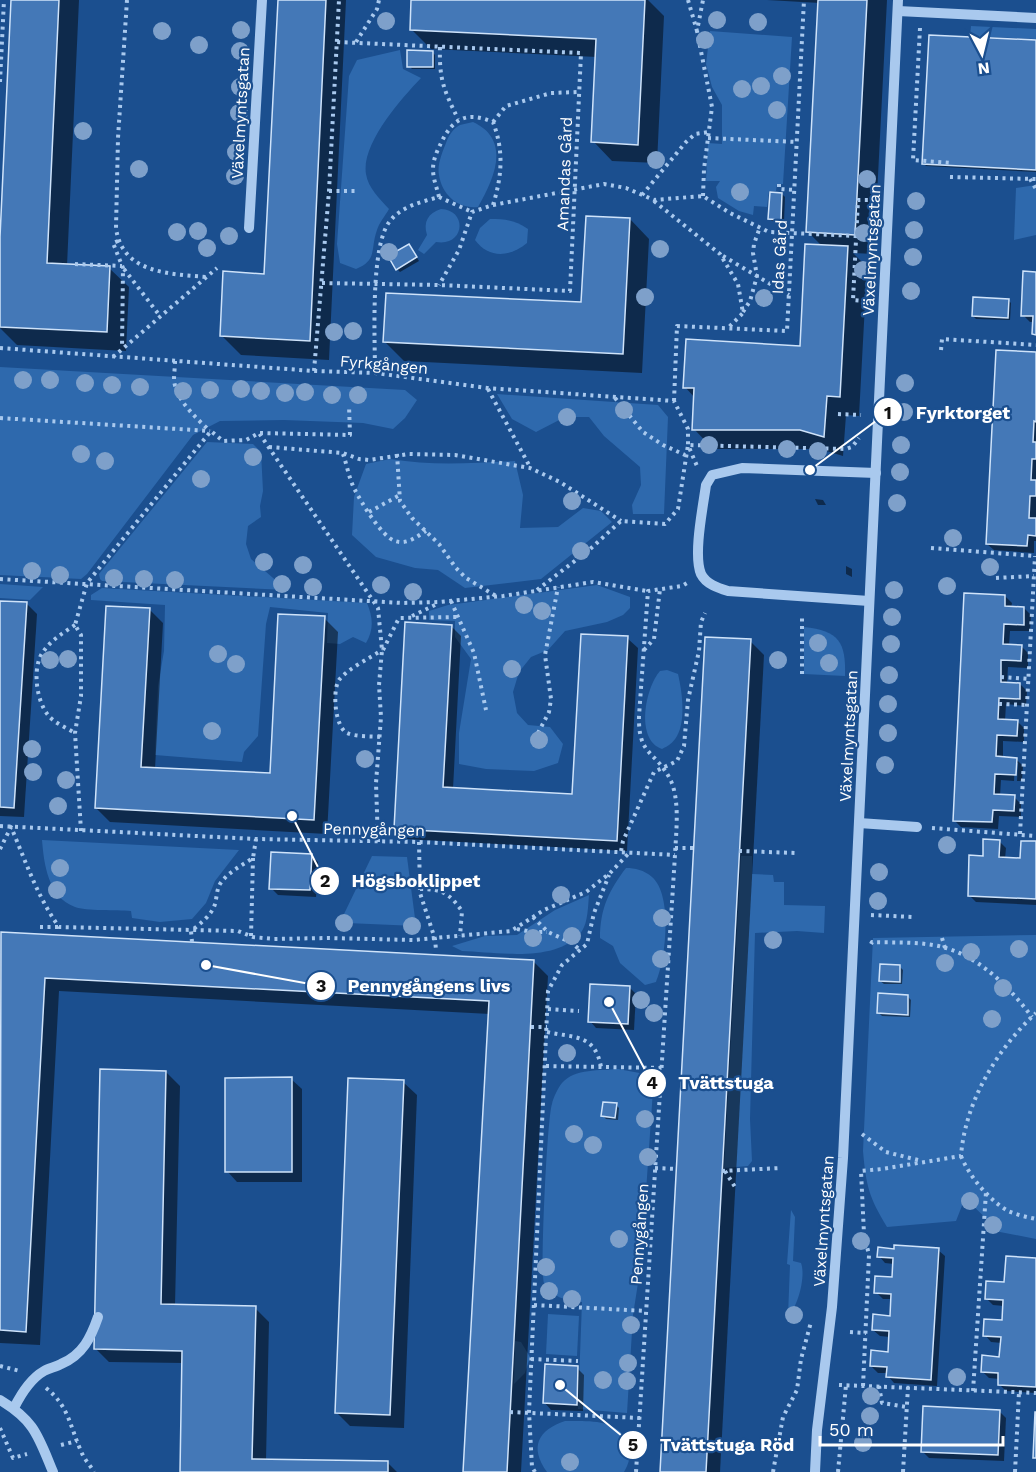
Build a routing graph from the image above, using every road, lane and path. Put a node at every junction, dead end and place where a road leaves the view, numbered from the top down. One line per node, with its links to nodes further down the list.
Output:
1 (4, 0): 11 (path)
2 (127, 0): 45 (path)
3 (262, 0): 42 (street, Växelmyntsgatan)
4 (339, 0): 14 (path)
5 (379, 0): 15 (path)
6 (688, 0): 13 (path)
7 (703, 0): 13 (path)
8 (804, 0): 23 (path, Idas Gård)
9 (898, 6): 10 (street); 84 (street, Växelmyntsgatan)
10 (921, 12): 12 (street); 24 (path)
11 (2, 18): 17 (path)
12 (1036, 18)
13 (697, 31): 21 (path)
14 (337, 42): 15 (path, Amandas Gård); 32 (path)
15 (356, 43): 16 (path, Amandas Gård)
16 (440, 47): 18 (path, Amandas Gård); 19 (path)
17 (0, 82)
18 (579, 92): 20 (path); 29 (path, Amandas Gård)
19 (458, 119): 20 (path); 36 (path)
20 (494, 122): 39 (path)
21 (709, 132): 22 (path); 34 (path)
22 (708, 138): 23 (path); 35 (path)
23 (797, 142): 31 (path, Idas Gård)
24 (951, 163)
25 (950, 177): 26 (path)
26 (1030, 179): 27 (path); 30 (path)
27 (1036, 179)
28 (779, 184): 31 (path)
29 (576, 189): 34 (path); 39 (path); 54 (path, Amandas Gård)
30 (1036, 189)
31 (795, 190): 43 (path, Idas Gård)
32 (330, 191): 33 (path); 52 (path)
33 (355, 191)
34 (642, 195): 37 (path)
35 (703, 196): 37 (path); 41 (path)
36 (440, 197): 40 (path); 53 (path)
37 (654, 200): 46 (path)
38 (858, 200): 44 (path)
39 (494, 205): 40 (path)
40 (472, 212): 54 (path)
41 (760, 227): 43 (path); 50 (path)
42 (249, 228)
43 (793, 233): 44 (path); 55 (path, Idas Gård)
44 (856, 236): 56 (path)
45 (118, 241): 48 (path); 51 (path)
46 (720, 254): 50 (path); 57 (path)
47 (75, 264): 48 (path)
48 (123, 267): 58 (path); 62 (path)
49 (217, 268): 51 (path)
50 (758, 276): 55 (path); 57 (path)
51 (207, 277): 58 (path)
52 (322, 283): 53 (path, Amandas Gård); 66 (path)
53 (376, 284): 54 (path, Amandas Gård); 67 (path)
54 (439, 285)
55 (789, 294): 59 (path, Idas Gård)
56 (867, 312)
57 (743, 313): 59 (path)
58 (160, 316): 62 (path)
59 (727, 328): 70 (path, Idas Gård)
60 (1036, 345): 63 (path)
61 (0, 348): 64 (path, Fyrkgången)
62 (122, 348): 64 (path)
63 (941, 350)
64 (112, 357): 65 (path, Fyrkgången)
65 (175, 361): 66 (path, Fyrkgången); 75 (path)
66 (314, 371): 67 (path, Fyrkgången)
67 (375, 374): 68 (path, Fyrkgången)
68 (487, 388): 69 (path, Fyrkgången); 83 (path)
69 (614, 397): 70 (path, Fyrkgången); 82 (path)
70 (674, 401): 77 (path)
71 (349, 405): 76 (path)
72 (861, 409): 73 (path)
73 (838, 414)
74 (0, 418): 75 (path)
75 (211, 431): 76 (path); 96 (path)
76 (259, 433): 78 (path)
77 (688, 445): 79 (path); 82 (path); 85 (path)
78 (269, 447): 80 (path); 102 (path)
79 (852, 447)
80 (343, 453): 81 (path); 87 (path)
81 (397, 454): 83 (path); 86 (path)
82 (685, 455): 88 (path)
83 (530, 468): 88 (path)
84 (876, 473): 85 (street); 104 (street, Växelmyntsgatan)
85 (706, 485): 92 (street)
86 (398, 496): 87 (path); 89 (path)
87 (369, 512): 89 (path)
88 (621, 521): 99 (path)
89 (426, 531): 101 (path)
90 (931, 548): 91 (path)
91 (1036, 556): 93 (path)
92 (701, 575): 98 (path); 104 (street)
93 (1034, 576): 94 (path); 115 (path)
94 (996, 578)
95 (0, 579): 96 (path)
96 (87, 583): 102 (path); 110 (path)
97 (558, 587): 99 (path); 100 (path); 120 (path)
98 (660, 589): 100 (path); 111 (path)
99 (537, 591): 101 (path)
100 (648, 591): 111 (path, Pennygången)
101 (497, 596): 103 (path)
102 (372, 600): 105 (path); 112 (path)
103 (451, 601): 105 (path); 108 (path)
104 (869, 601): 123 (street, Växelmyntsgatan)
105 (439, 602): 107 (path)
106 (705, 613): 122 (path)
107 (411, 617): 108 (path); 112 (path)
108 (458, 617): 118 (path)
109 (802, 617): 113 (path)
110 (75, 625): 119 (path); 119 (path)
111 (644, 650): 122 (path, Pennygången)
112 (382, 651): 121 (path); 121 (path)
113 (802, 674)
114 (1001, 677): 115 (path)
115 (1029, 679): 117 (path)
116 (999, 704): 117 (path)
117 (1028, 705): 129 (path)
118 (486, 710)
119 (75, 733): 128 (path)
120 (538, 733)
121 (380, 737): 132 (path)
122 (664, 768): 134 (path, Pennygången); 138 (path)
123 (859, 824): 126 (street); 145 (street, Växelmyntsgatan)
124 (0, 826): 125 (path, Pennygången)
125 (11, 827): 128 (path, Pennygången); 136 (path); 149 (path)
126 (917, 827)
127 (933, 828): 129 (path)
128 (81, 831): 131 (path, Pennygången)
129 (1020, 834): 130 (path)
130 (1036, 836)
131 (256, 839): 132 (path, Pennygången); 142 (path)
132 (378, 842): 133 (path, Pennygången)
133 (419, 842): 138 (path, Pennygången); 144 (path)
134 (675, 848): 135 (path); 141 (path, Pennygången)
135 (693, 848)
136 (0, 849)
137 (739, 850): 140 (path)
138 (621, 851): 139 (path, Pennygången)
139 (630, 852): 141 (path, Pennygången); 143 (path)
140 (796, 853)
141 (675, 855): 169 (path, Pennygången)
142 (253, 858): 151 (path); 153 (path)
143 (610, 873): 146 (path); 161 (path)
144 (420, 889): 154 (path); 156 (path)
145 (854, 914): 147 (path); 189 (street, Växelmyntsgatan)
146 (532, 916): 150 (path); 152 (path)
147 (913, 917)
148 (40, 927): 149 (path)
149 (59, 927): 151 (path)
150 (517, 928): 152 (path); 154 (path)
151 (191, 931): 153 (path); 157 (path)
152 (548, 932): 161 (path)
153 (251, 936): 156 (path)
154 (460, 936): 156 (path)
155 (942, 938): 159 (path)
156 (435, 939): 160 (path)
157 (192, 942)
158 (872, 942): 159 (path)
159 (945, 948): 164 (path)
160 (436, 950)
161 (580, 950): 162 (path)
162 (548, 1009): 163 (path); 166 (path)
163 (579, 1011)
164 (1034, 1015): 171 (path)
165 (531, 1027): 166 (path)
166 (547, 1030): 167 (path); 168 (path)
167 (546, 1066): 168 (path); 179 (path)
168 (601, 1067): 169 (path)
169 (662, 1068): 173 (path, Pennygången)
170 (862, 1134): 172 (path)
171 (961, 1156): 172 (path); 177 (path)
172 (923, 1161): 184 (path)
173 (656, 1168): 175 (path); 180 (path, Pennygången)
174 (781, 1168): 176 (path)
175 (676, 1169)
176 (735, 1187)
177 (986, 1192): 178 (path); 194 (path)
178 (1036, 1219)
179 (534, 1305): 180 (path); 185 (path)
180 (646, 1311): 202 (path, Pennygången)
181 (813, 1315): 207 (path)
182 (98, 1317): 188 (street)
183 (850, 1332): 184 (path)
184 (866, 1333): 191 (path)
185 (531, 1359): 186 (path); 201 (path)
186 (578, 1361)
187 (0, 1366): 188 (path)
188 (34, 1379): 199 (street); 204 (path)
189 (821, 1384): 190 (path); 208 (street, Växelmyntsgatan)
190 (846, 1385): 191 (path); 209 (path)
191 (863, 1386): 192 (path)
192 (879, 1386): 193 (path); 198 (path)
193 (908, 1387): 194 (path); 198 (path)
194 (973, 1391): 195 (path)
195 (1019, 1392): 196 (path); 211 (path)
196 (1036, 1394)
197 (0, 1400): 199 (street)
198 (907, 1407): 210 (path)
199 (14, 1408): 203 (street)
200 (510, 1412): 201 (path)
201 (529, 1412): 202 (path); 205 (path)
202 (640, 1418): 206 (path, Pennygången)
203 (53, 1472)
204 (94, 1472)
205 (535, 1472)
206 (636, 1472)
207 (773, 1472)
208 (815, 1472)
209 (838, 1472)
210 (903, 1472)
211 (1015, 1472)

